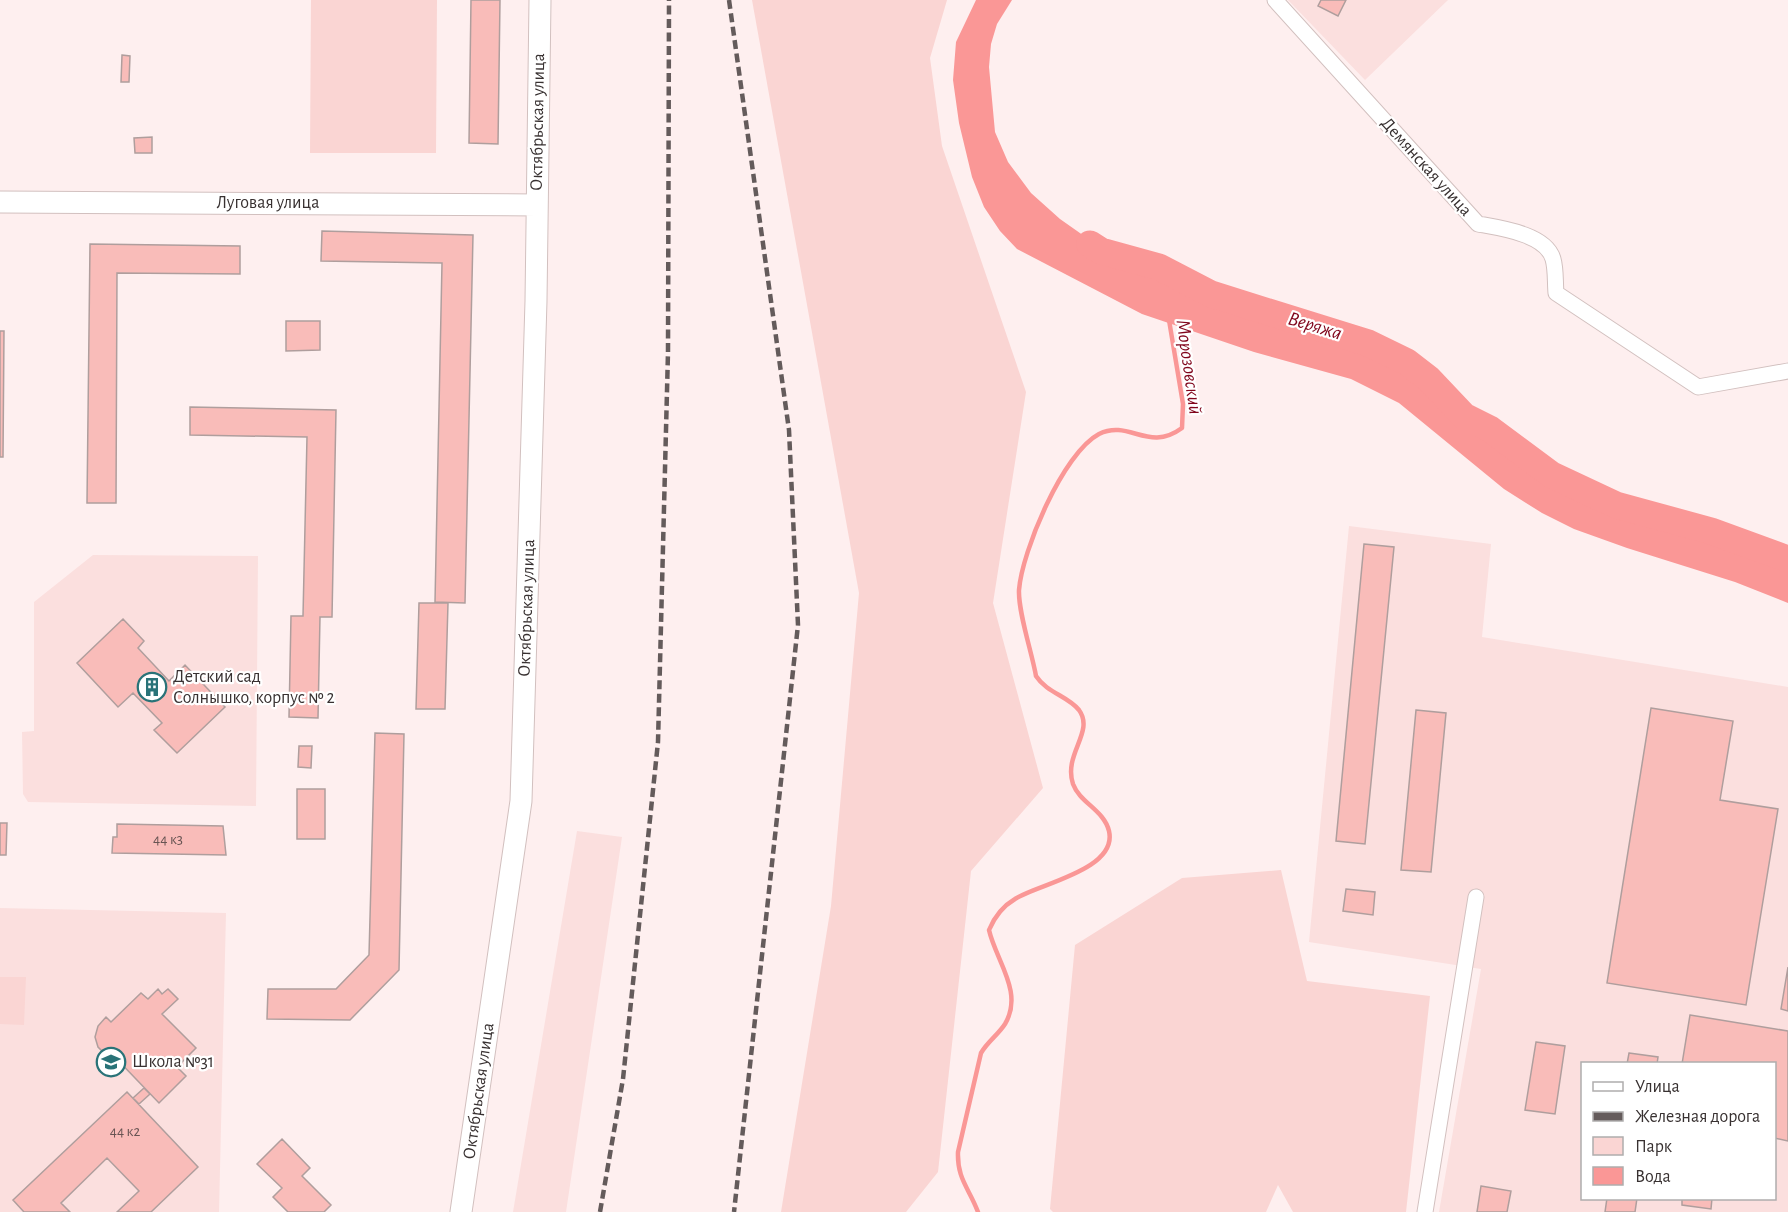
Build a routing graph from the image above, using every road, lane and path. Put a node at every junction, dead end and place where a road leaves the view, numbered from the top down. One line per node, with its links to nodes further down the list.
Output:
1 (540, 0): 4 (main road, Октябрьская улица)
2 (1275, 0): 5 (street, Демянская улица)
3 (0, 202): 4 (main road, Луговая улица)
4 (537, 204): 7 (main road, Октябрьская улица)
5 (1788, 371)
6 (1476, 897): 8 (street)
7 (461, 1212)
8 (1425, 1212)

